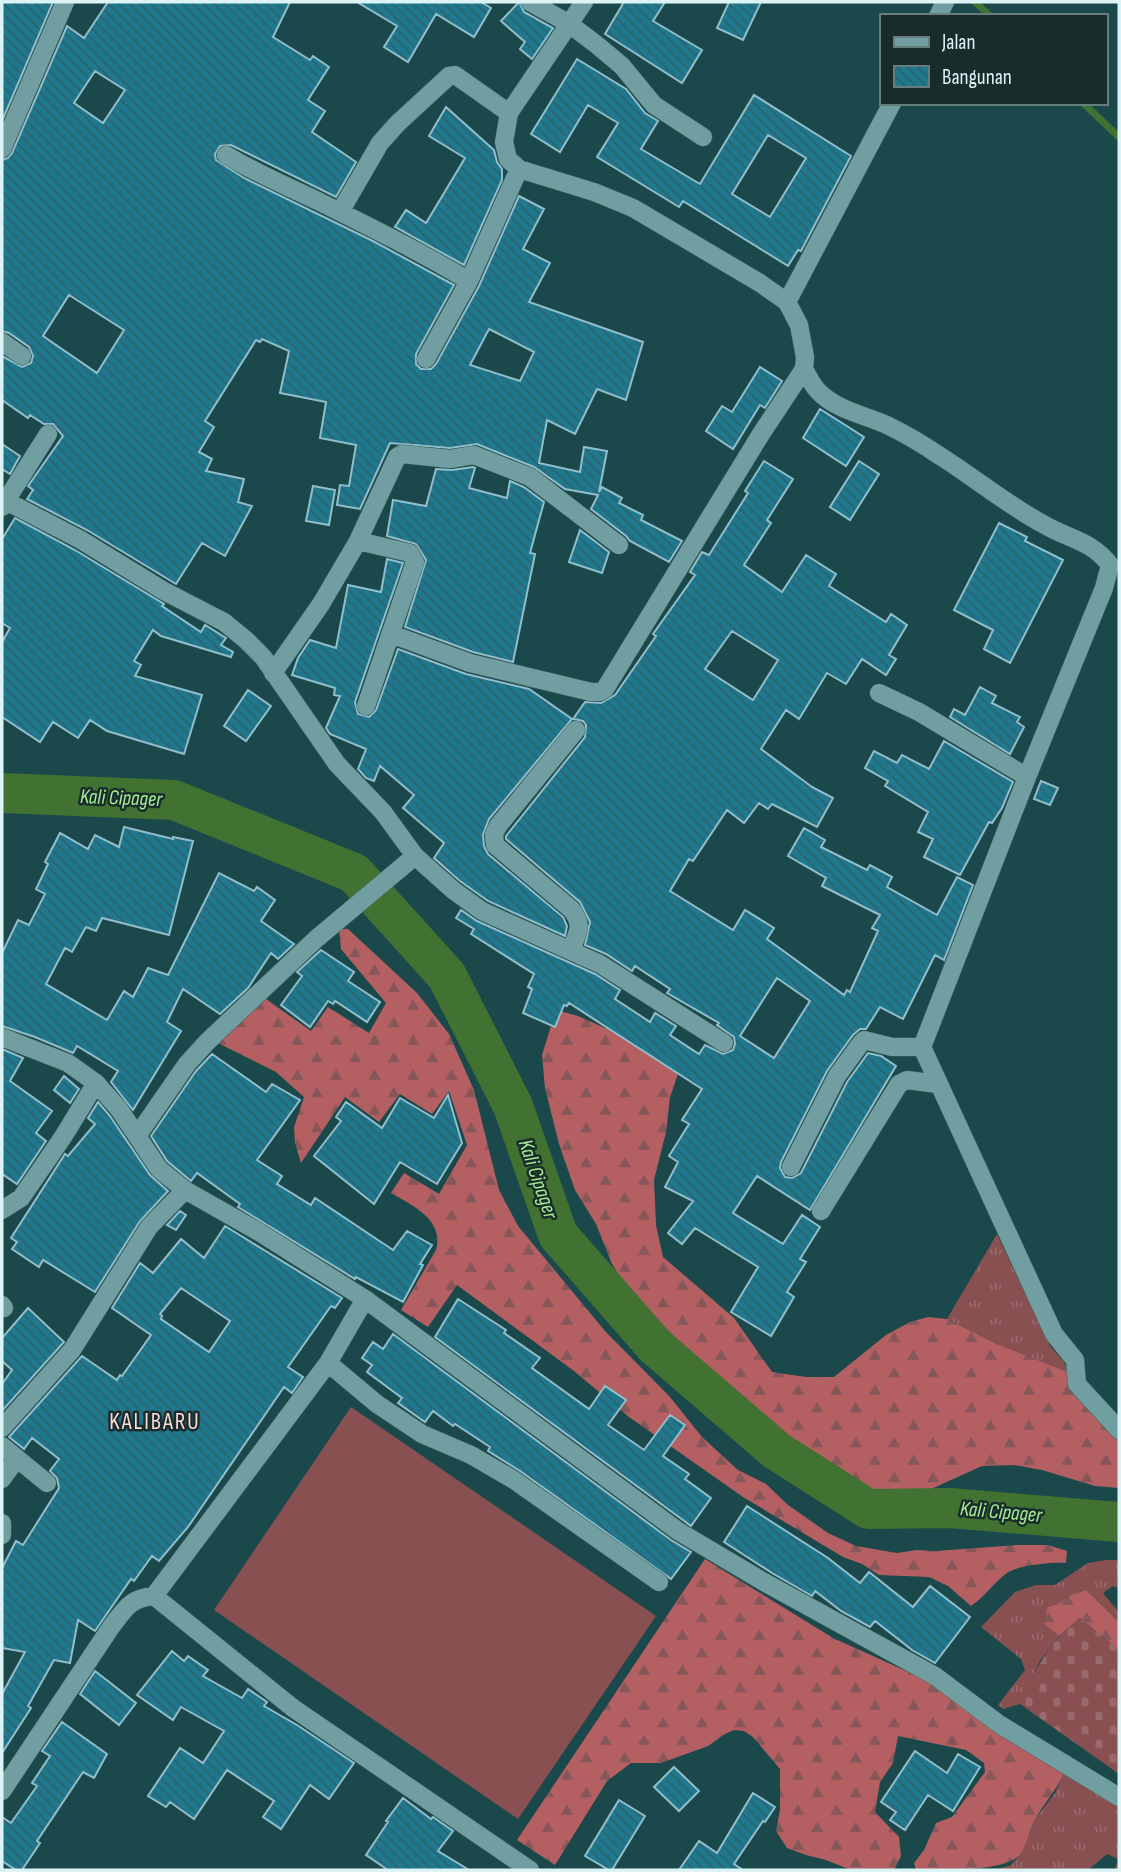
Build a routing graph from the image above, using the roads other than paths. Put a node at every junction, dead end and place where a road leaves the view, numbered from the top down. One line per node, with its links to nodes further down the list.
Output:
1 (65, 2): 8 (street)
2 (530, 2): 4 (street)
3 (584, 2): 4 (street)
4 (568, 23): 6 (street); 7 (street)
5 (891, 105): 13 (street)
6 (509, 113): 10 (street); 11 (street)
7 (703, 137)
8 (2, 149)
9 (226, 155): 11 (street)
10 (519, 169): 12 (street); 13 (street)
11 (340, 212): 12 (street)
12 (469, 281): 16 (street)
13 (787, 302): 17 (street)
14 (2, 342): 15 (street)
15 (22, 356)
16 (426, 359)
17 (804, 369): 22 (street); 27 (street)
18 (48, 434): 19 (street)
19 (4, 504): 23 (street)
20 (358, 541): 21 (street); 22 (street); 23 (street)
21 (619, 545)
22 (391, 634): 25 (street)
23 (273, 673): 28 (street)
24 (879, 693): 27 (street)
25 (366, 706)
26 (576, 730): 29 (street)
27 (1027, 777): 32 (street)
28 (415, 856): 29 (street); 35 (street)
29 (571, 950): 31 (street)
30 (2, 1037): 33 (street)
31 (724, 1043)
32 (922, 1047): 34 (street); 36 (street)
33 (96, 1083): 35 (street); 38 (street)
34 (938, 1084): 39 (street); 43 (street)
35 (137, 1136): 37 (street)
36 (791, 1167)
37 (186, 1190): 40 (street); 42 (street)
38 (2, 1210)
39 (821, 1211)
40 (365, 1299): 41 (street); 53 (street)
41 (328, 1363): 50 (street); 51 (street)
42 (2, 1428)
43 (1119, 1430)
44 (2, 1446): 45 (street)
45 (17, 1458): 46 (street); 47 (street)
46 (2, 1479)
47 (47, 1483)
48 (2, 1523): 49 (street)
49 (2, 1535)
50 (659, 1582)
51 (154, 1596): 52 (street); 54 (street)
52 (2, 1791)
53 (1119, 1797)
54 (530, 1870)

